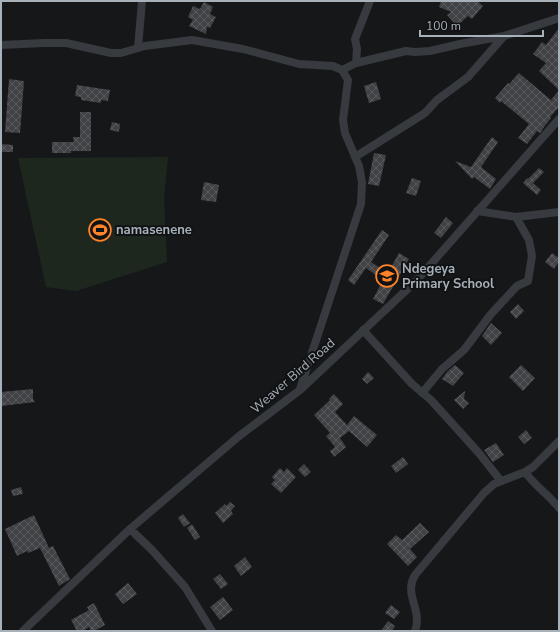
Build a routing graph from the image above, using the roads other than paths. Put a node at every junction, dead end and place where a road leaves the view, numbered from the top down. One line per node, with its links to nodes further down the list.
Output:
1 (142, 1): 6 (street)
2 (370, 1): 7 (street)
3 (559, 18): 4 (street)
4 (504, 36): 7 (street); 10 (street)
5 (1, 45): 6 (street)
6 (138, 48): 8 (street)
7 (356, 63): 8 (street)
8 (342, 70): 10 (street)
9 (559, 119): 11 (street, Weaver Bird Road)
10 (355, 157): 15 (street)
11 (477, 211): 13 (street); 14 (street, Weaver Bird Road)
12 (559, 212): 13 (street)
13 (516, 216): 16 (street)
14 (363, 330): 15 (street, Weaver Bird Road); 16 (street)
15 (300, 390): 21 (street, Weaver Bird Road)
16 (422, 393): 19 (street)
17 (559, 441): 18 (street)
18 (525, 472): 19 (street); 20 (street)
19 (501, 481): 24 (street)
20 (559, 508)
21 (130, 529): 22 (street, Weaver Bird Road); 23 (street)
22 (23, 631)
23 (212, 631)
24 (414, 631)

